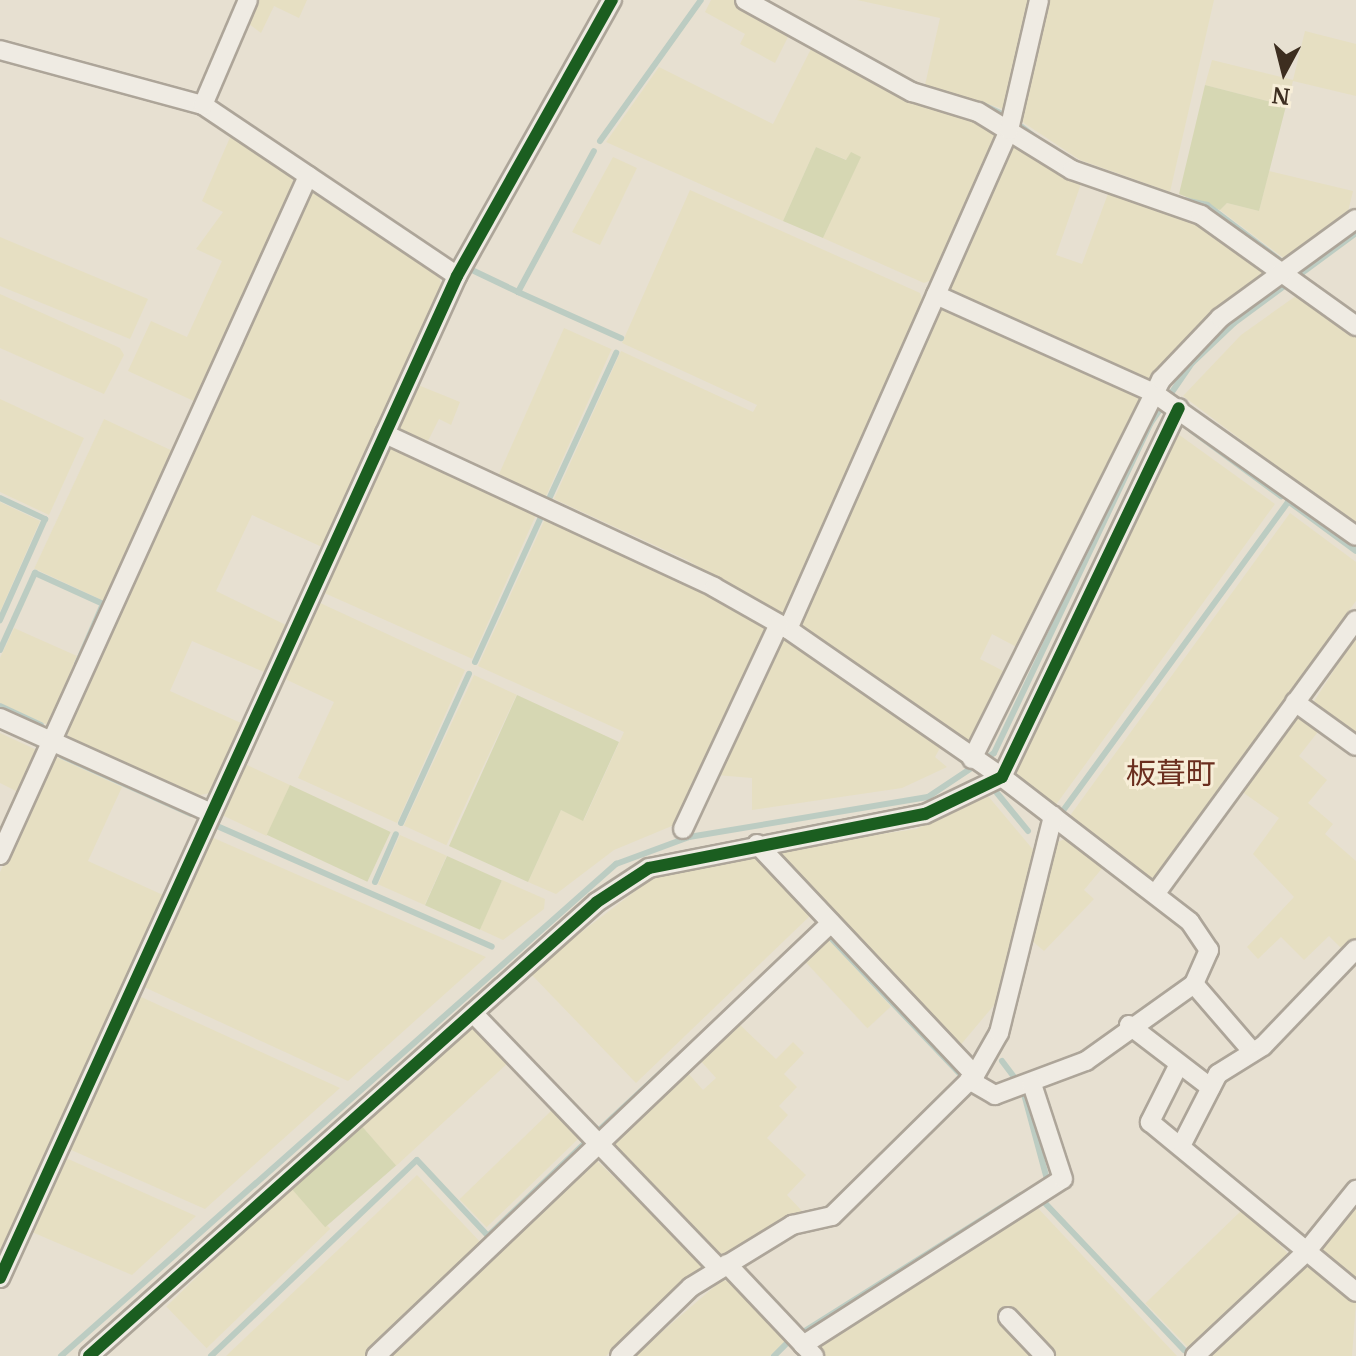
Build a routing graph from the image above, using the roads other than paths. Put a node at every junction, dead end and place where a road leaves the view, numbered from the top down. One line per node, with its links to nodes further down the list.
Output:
1 (248, 0): 6 (street)
2 (612, 0): 10 (street)
3 (745, 0): 7 (street)
4 (1039, 0): 7 (street)
5 (0, 50): 6 (street)
6 (203, 105): 8 (street)
7 (1009, 130): 11 (street); 12 (street)
8 (308, 176): 10 (street); 21 (street)
9 (1356, 219): 11 (street)
10 (457, 276): 15 (street)
11 (1290, 279): 13 (street); 14 (street)
12 (936, 295): 14 (street); 18 (street)
13 (1356, 326)
14 (1166, 400): 16 (street); 23 (street); 23 (street)
15 (385, 434): 18 (street); 24 (street)
16 (1356, 536)
17 (1356, 620): 19 (street)
18 (784, 626): 23 (street); 26 (street)
19 (1295, 702): 22 (street); 29 (street)
20 (0, 718): 21 (street)
21 (53, 742): 24 (street); 28 (street)
22 (1356, 746)
23 (984, 766): 25 (street); 27 (street)
24 (211, 813): 45 (street)
25 (1053, 816): 29 (street); 37 (street)
26 (683, 829)
27 (757, 844): 30 (street); 33 (street)
28 (0, 855)
29 (1156, 893): 32 (street)
30 (831, 923): 37 (street); 40 (street)
31 (1356, 949): 35 (street)
32 (1194, 984): 34 (street); 35 (street)
33 (473, 1013): 40 (street); 49 (street)
34 (1129, 1025): 36 (street); 38 (street)
35 (1251, 1050): 39 (street)
36 (1178, 1066): 39 (street); 41 (street)
37 (972, 1078): 38 (street); 44 (street)
38 (1032, 1084): 48 (street)
39 (1211, 1088): 41 (street)
40 (598, 1142): 44 (street); 50 (street)
41 (1182, 1144): 43 (street)
42 (1356, 1190): 43 (street)
43 (1306, 1252): 46 (street); 53 (street)
44 (723, 1266): 48 (street); 51 (street)
45 (0, 1278)
46 (1356, 1292)
47 (1008, 1317): 52 (street)
48 (808, 1350)
49 (89, 1356)
50 (376, 1356)
51 (620, 1356)
52 (1045, 1356)
53 (1195, 1356)

